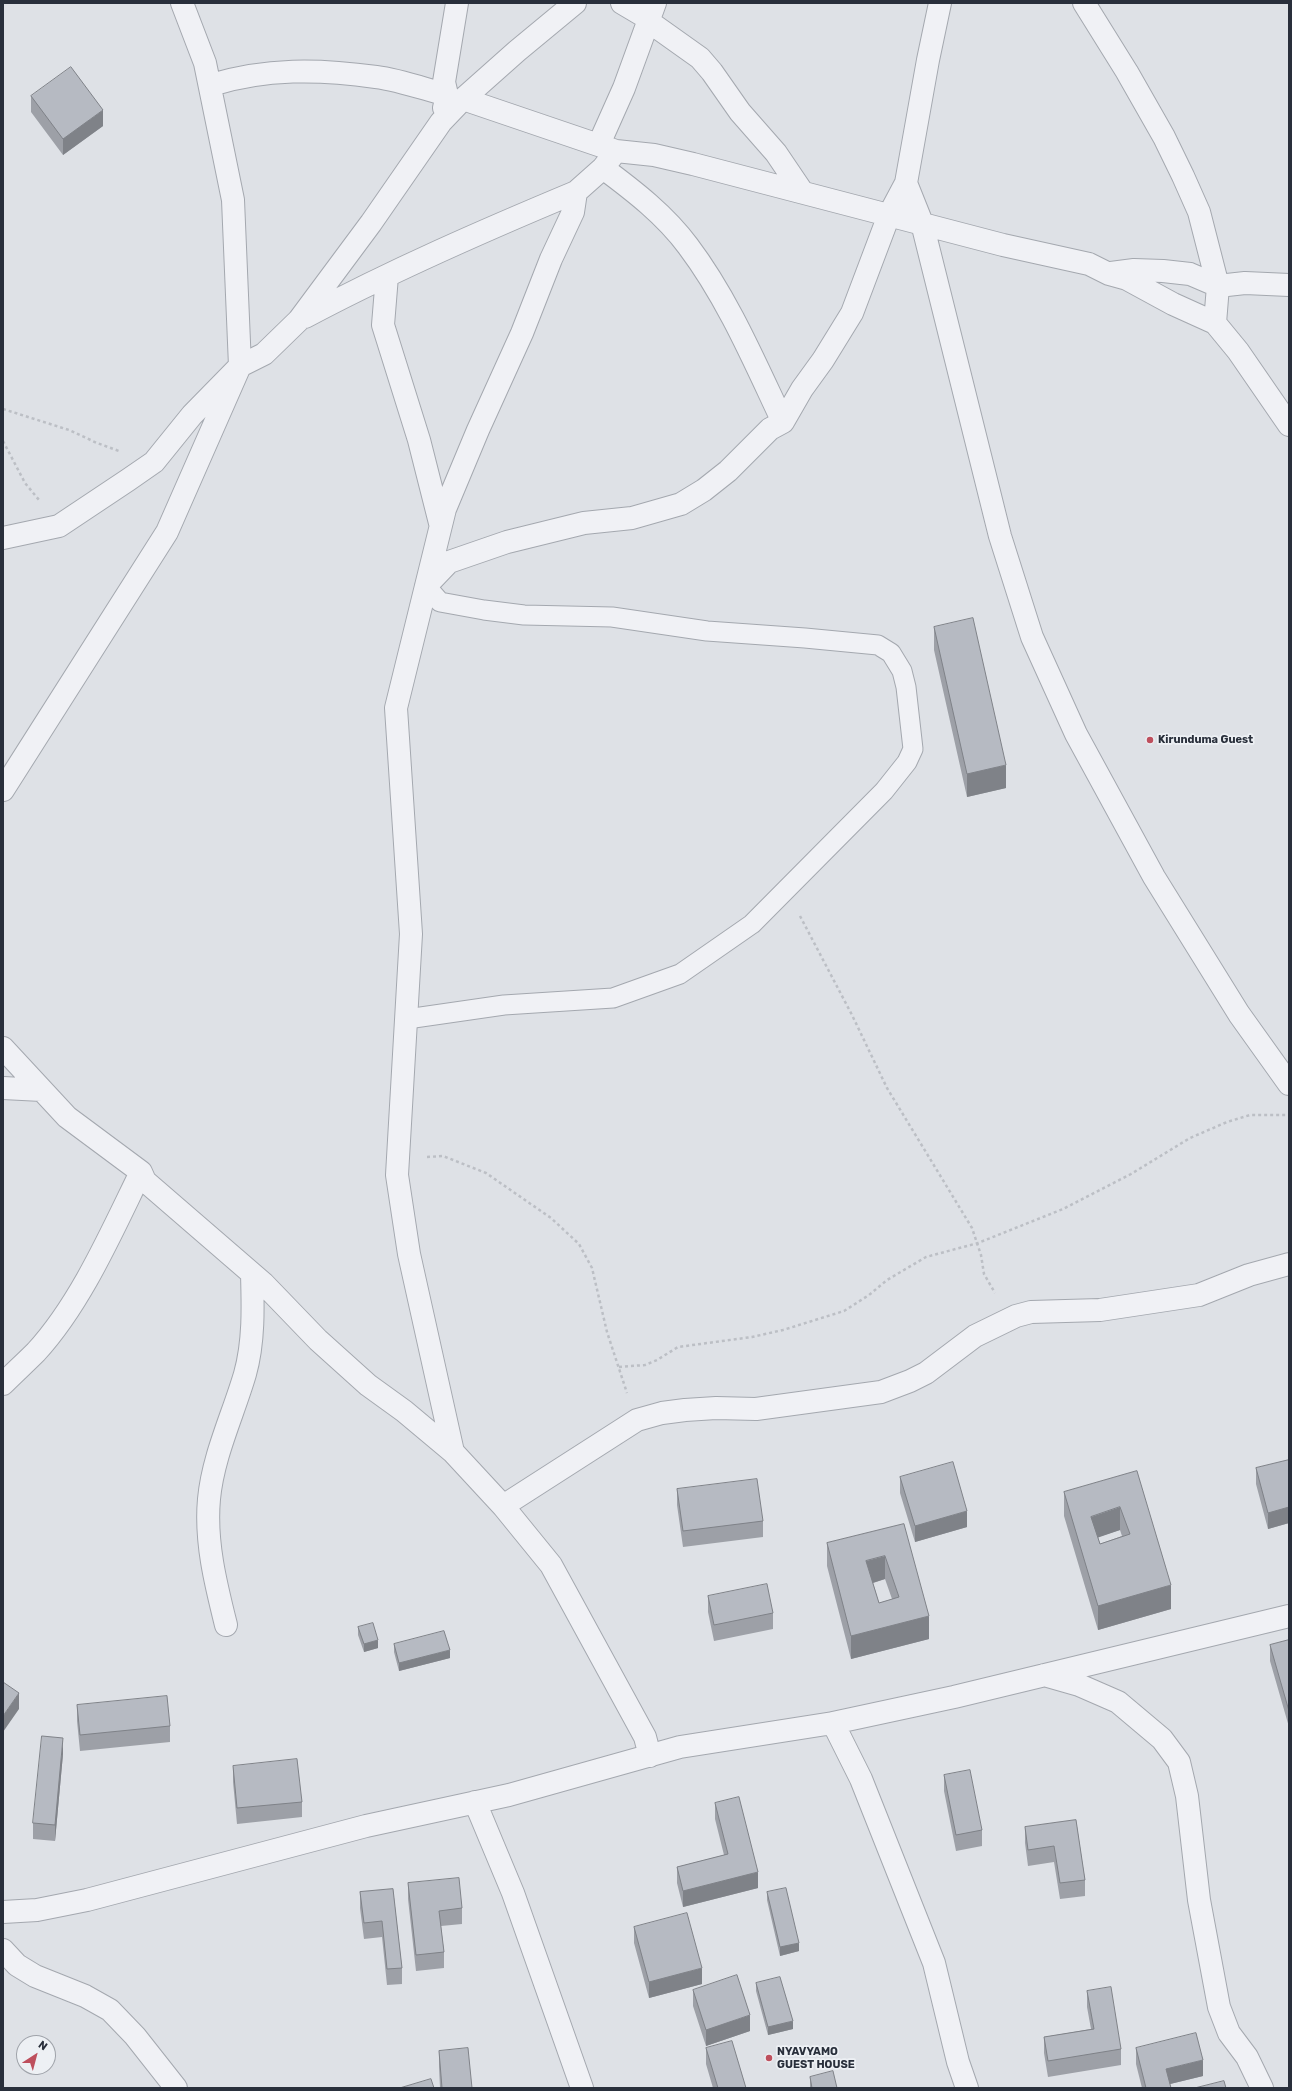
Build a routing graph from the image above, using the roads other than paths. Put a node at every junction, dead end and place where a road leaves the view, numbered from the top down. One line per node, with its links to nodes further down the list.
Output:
1 (182, 3): 8 (street)
2 (457, 3): 9 (street)
3 (575, 3): 9 (street)
4 (622, 3): 7 (street)
5 (940, 3): 12 (street)
6 (1084, 3): 20 (street)
7 (651, 14): 10 (street); 13 (street)
8 (211, 85): 9 (street); 23 (street)
9 (455, 97): 10 (street); 21 (street)
10 (608, 148): 11 (street); 13 (street)
11 (603, 168): 14 (street); 24 (street)
12 (906, 183): 15 (street); 16 (street)
13 (801, 190): 15 (street)
14 (576, 192): 18 (street); 26 (street)
15 (889, 215): 16 (street); 24 (street)
16 (922, 223): 17 (street); 32 (street)
17 (1109, 274): 20 (street); 22 (street)
18 (387, 276): 21 (street); 26 (street)
19 (1289, 285): 20 (street)
20 (1218, 286): 22 (street)
21 (299, 320): 23 (street)
22 (1216, 323): 25 (street)
23 (240, 366): 27 (street); 29 (street)
24 (783, 422): 28 (street)
25 (1289, 425)
26 (440, 523): 28 (street)
27 (3, 538)
28 (426, 586): 30 (street); 30 (lane)
29 (3, 790)
30 (406, 1019): 39 (street)
31 (3, 1048): 34 (street)
32 (1289, 1084)
33 (3, 1088): 34 (street)
34 (42, 1090): 35 (street)
35 (141, 1172): 37 (street); 38 (street)
36 (1289, 1264): 40 (street)
37 (252, 1274): 39 (street); 42 (street)
38 (3, 1384)
39 (453, 1452): 40 (street)
40 (503, 1506): 45 (street)
41 (1289, 1616): 43 (street)
42 (226, 1625)
43 (1043, 1675): 44 (street); 52 (street)
44 (833, 1723): 45 (street); 51 (street)
45 (650, 1756): 46 (street)
46 (475, 1802): 47 (street); 50 (street)
47 (3, 1912)
48 (3, 1950): 49 (street)
49 (176, 2088)
50 (582, 2088)
51 (967, 2088)
52 (1262, 2088)

